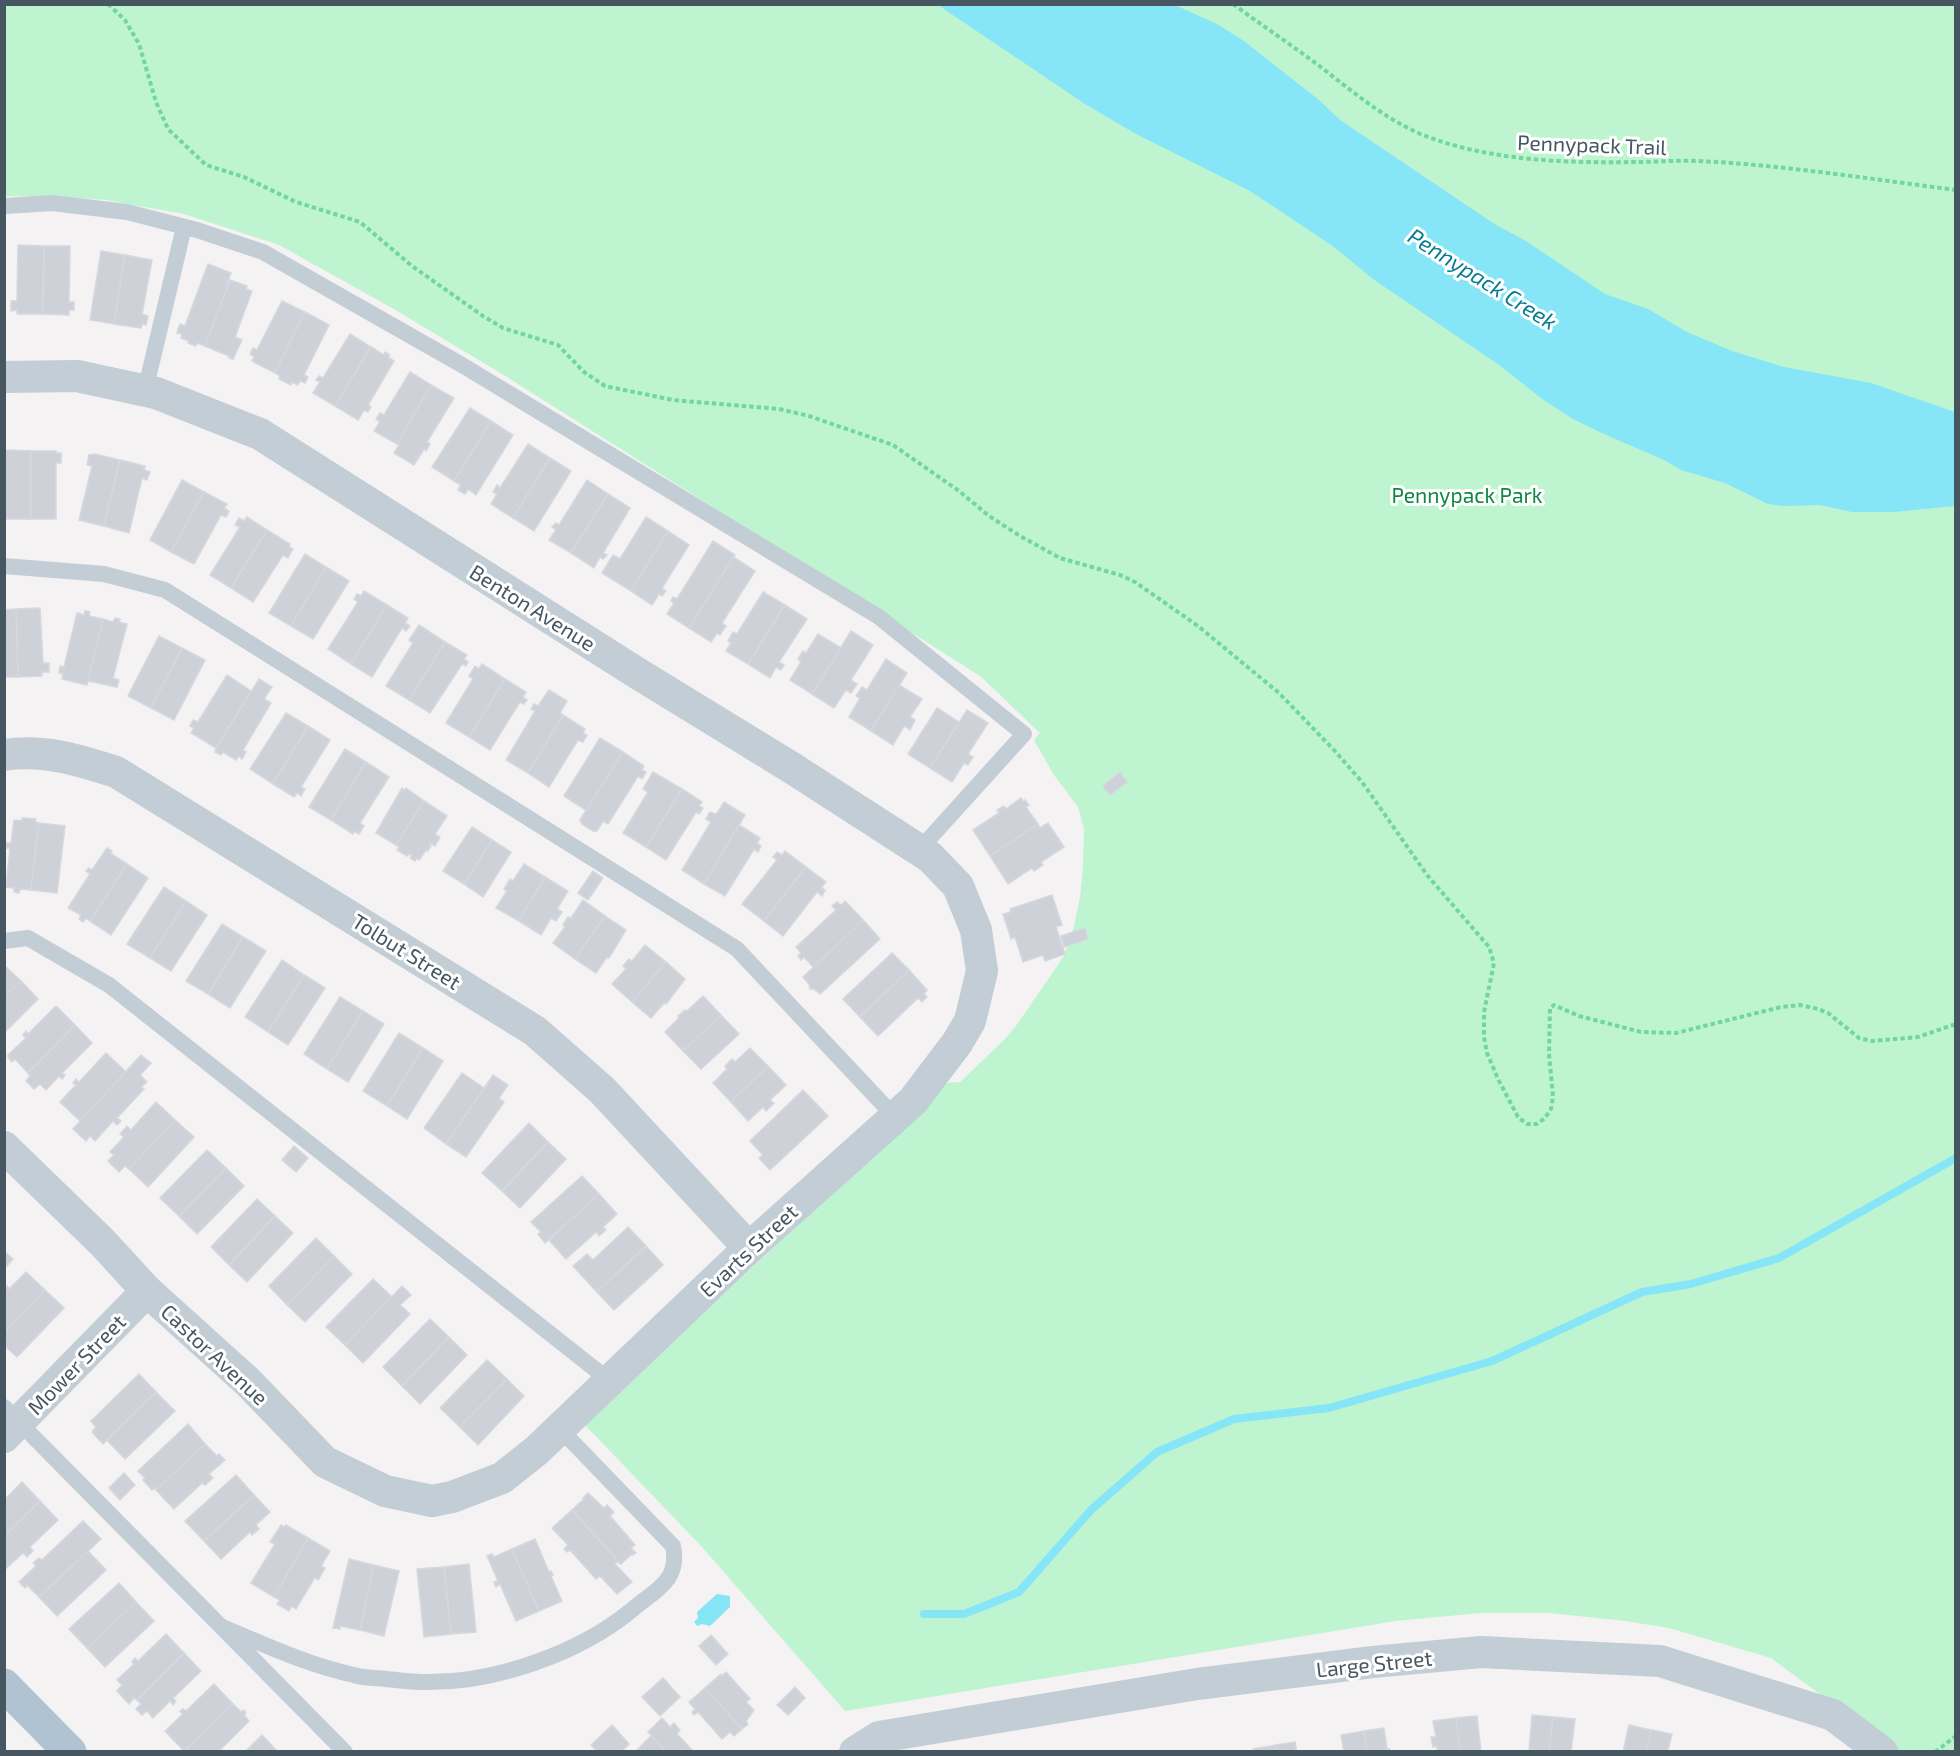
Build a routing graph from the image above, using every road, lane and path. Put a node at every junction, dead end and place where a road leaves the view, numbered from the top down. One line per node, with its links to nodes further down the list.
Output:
1 (108, 4): 13 (path)
2 (1233, 4): 3 (path, Pennypack Trail)
3 (1956, 190)
4 (4, 206): 5 (lane)
5 (184, 227): 7 (lane); 10 (lane)
6 (4, 377): 7 (street, Benton Avenue)
7 (145, 391): 10 (street, Benton Avenue)
8 (4, 566): 14 (lane)
9 (4, 755): 16 (street, Tolbut Street)
10 (919, 850): 12 (street, Benton Avenue)
11 (4, 941): 18 (lane)
12 (980, 960): 14 (street, Evarts Street)
13 (1956, 1024)
14 (895, 1117): 16 (street, Evarts Street)
15 (4, 1147): 17 (street, Castor Avenue)
16 (749, 1248): 18 (street, Evarts Street)
17 (147, 1291): 19 (street, Mower Street); 21 (street, Castor Avenue)
18 (610, 1381): 20 (street, Evarts Street)
19 (10, 1422): 22 (lane)
20 (560, 1429): 21 (street, Evarts Street); 22 (lane)
21 (458, 1494)
22 (222, 1627): 26 (lane)
23 (4, 1685): 25 (main road)
24 (1956, 1736): 29 (path)
25 (70, 1752)
26 (345, 1752)
27 (855, 1752): 28 (street, Large Street)
28 (1882, 1752)
29 (1935, 1752)

